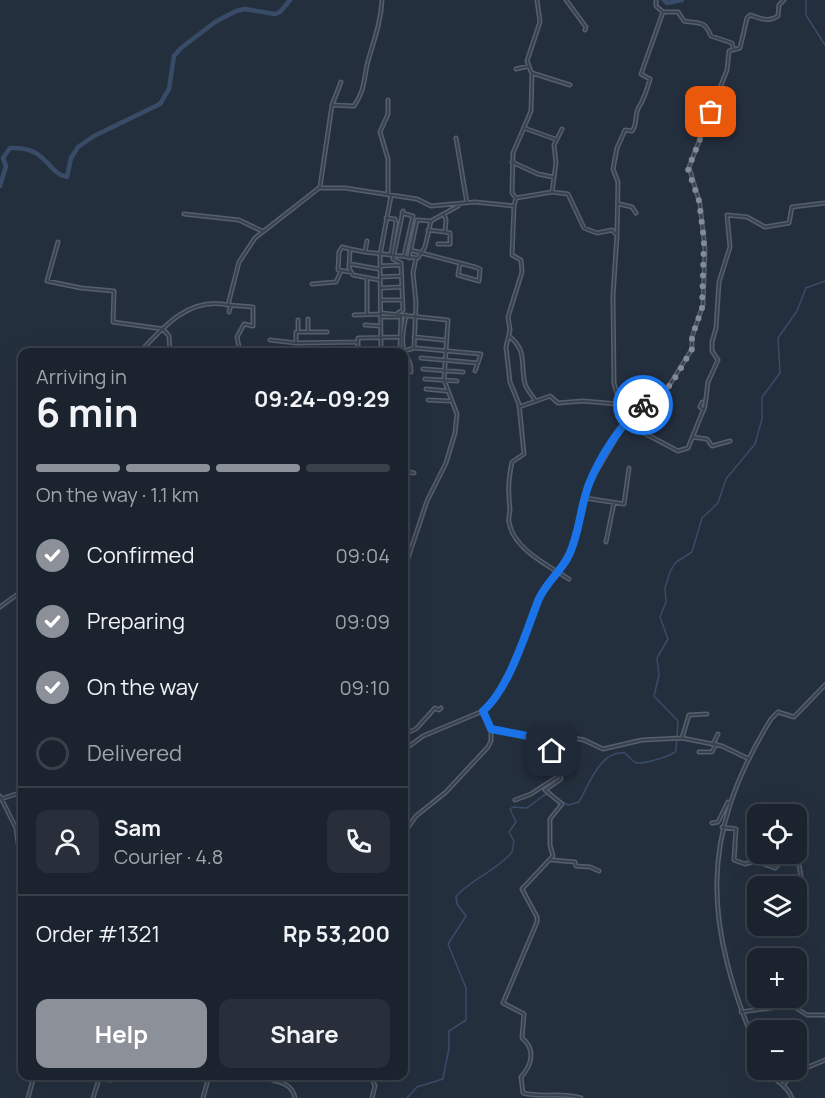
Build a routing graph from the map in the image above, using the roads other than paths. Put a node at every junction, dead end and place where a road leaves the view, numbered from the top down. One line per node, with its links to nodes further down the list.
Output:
1 (382, 0): 15 (street)
2 (537, 0): 9 (street)
3 (566, 0): 7 (street)
4 (656, 0): 6 (street)
5 (784, 0): 8 (street)
6 (663, 12): 8 (street); 29 (street)
7 (585, 30)
8 (733, 48): 122 (street)
9 (529, 66): 10 (street); 11 (street)
10 (516, 69)
11 (531, 73): 13 (street); 16 (street)
12 (341, 82): 15 (street)
13 (570, 85)
14 (388, 100): 24 (street)
15 (332, 105): 22 (street)
16 (524, 128): 19 (street); 20 (street)
17 (562, 129): 19 (street)
18 (456, 138): 26 (street)
19 (556, 139): 21 (street)
20 (512, 162): 21 (street); 25 (street)
21 (553, 177): 23 (street)
22 (320, 188): 24 (street); 37 (street)
23 (552, 192): 25 (street); 39 (street)
24 (390, 196): 28 (street); 34 (street)
25 (516, 198): 30 (street)
26 (467, 203): 28 (street); 30 (street)
27 (825, 203): 121 (street)
28 (460, 204): 33 (street)
29 (619, 204): 31 (street); 39 (street)
30 (514, 206): 83 (street)
31 (636, 213)
32 (184, 214): 37 (street)
33 (444, 214): 35 (street); 38 (street)
34 (386, 218): 47 (street); 47 (street)
35 (431, 221): 36 (street); 44 (street)
36 (428, 230): 38 (street); 46 (street)
37 (263, 232): 67 (street)
38 (445, 232): 42 (street)
39 (617, 235): 119 (street)
40 (367, 241): 45 (street)
41 (58, 242): 79 (street)
42 (438, 244)
43 (350, 249): 45 (street); 52 (street); 55 (street)
44 (410, 250): 46 (street); 49 (street)
45 (365, 252): 47 (street)
46 (422, 252): 50 (street); 51 (street)
47 (380, 255): 48 (street); 54 (street)
48 (394, 256): 48 (street); 49 (street); 53 (street)
49 (409, 258): 50 (street)
50 (416, 258): 74 (street)
51 (460, 263): 60 (street); 60 (street)
52 (350, 264): 54 (street); 56 (street)
53 (401, 265): 54 (street); 57 (street)
54 (380, 267): 59 (street)
55 (341, 272): 56 (street); 61 (street)
56 (350, 272): 58 (street)
57 (401, 276): 59 (street); 63 (street)
58 (368, 279): 59 (street); 69 (street)
59 (380, 279): 64 (street)
60 (475, 281): 62 (street)
61 (312, 284)
62 (473, 285)
63 (402, 287): 64 (street); 66 (street)
64 (380, 288): 65 (street)
65 (381, 300): 66 (street); 72 (street)
66 (402, 300): 70 (street)
67 (230, 305): 68 (street); 79 (street); 93 (street)
68 (228, 312)
69 (366, 314): 71 (street); 72 (street)
70 (394, 314): 72 (street); 73 (street)
71 (354, 315)
72 (381, 315): 78 (street); 84 (street)
73 (406, 315): 74 (street); 96 (street)
74 (414, 317): 88 (street); 99 (street)
75 (308, 319): 81 (street)
76 (298, 320): 80 (street)
77 (365, 325): 78 (street)
78 (381, 326): 86 (street)
79 (163, 329): 91 (street); 92 (street)
80 (298, 332): 81 (street); 90 (street)
81 (308, 332): 82 (street)
82 (327, 332)
83 (508, 336): 116 (street); 120 (street)
84 (399, 337): 86 (street); 97 (street)
85 (414, 337): 88 (street)
86 (381, 338): 89 (street); 95 (street)
87 (270, 340): 90 (street)
88 (446, 340): 100 (street)
89 (358, 342): 90 (street); 94 (street)
90 (296, 343)
91 (144, 348)
92 (170, 348)
93 (240, 348)
94 (358, 348)
95 (381, 348)
96 (401, 348)
97 (401, 348)
98 (415, 348): 100 (street)
99 (408, 350)
100 (444, 351): 103 (street); 104 (street)
101 (421, 358): 103 (street)
102 (408, 360): 108 (street)
103 (444, 360): 104 (street); 106 (street)
104 (478, 363): 107 (street)
105 (423, 369): 106 (street)
106 (443, 370): 109 (street); 111 (street)
107 (475, 371)
108 (411, 372)
109 (463, 372)
110 (425, 379): 111 (street)
111 (444, 380): 112 (street); 114 (street)
112 (458, 381)
113 (426, 389): 114 (street)
114 (447, 391): 117 (street)
115 (428, 400): 117 (street)
116 (535, 400): 119 (street); 120 (street)
117 (450, 401): 131 (street)
118 (702, 402): 121 (street)
119 (618, 404): 122 (street)
120 (519, 407): 132 (street)
121 (704, 410): 123 (street)
122 (624, 423): 123 (street); 128 (street)
123 (692, 437): 124 (street)
124 (730, 441)
125 (629, 468): 129 (street)
126 (408, 472): 127 (street)
127 (414, 473)
128 (585, 498): 129 (street); 132 (street)
129 (614, 503): 130 (street)
130 (606, 542)
131 (408, 558)
132 (558, 573): 133 (street); 138 (street)
133 (569, 579)
134 (18, 594): 135 (street)
135 (0, 607)
136 (825, 685): 150 (street)
137 (441, 708): 141 (street)
138 (483, 711): 140 (street); 147 (street)
139 (707, 714): 145 (street)
140 (491, 729): 143 (street); 158 (street)
141 (408, 731)
142 (718, 734): 146 (street)
143 (538, 738): 144 (street); 148 (street)
144 (573, 738): 145 (street); 151 (street)
145 (682, 738): 146 (street)
146 (715, 744): 149 (street); 150 (street)
147 (408, 747)
148 (552, 753)
149 (699, 753)
150 (749, 759): 155 (street)
151 (560, 775): 154 (street); 160 (street)
152 (18, 793): 153 (street)
153 (1, 798): 159 (street)
154 (515, 800)
155 (731, 801): 156 (street); 157 (street)
156 (712, 823)
157 (722, 826): 161 (street); 165 (street)
158 (408, 828)
159 (18, 843)
160 (552, 860): 164 (street); 178 (street)
161 (747, 863)
162 (764, 864): 163 (street)
163 (779, 864)
164 (599, 871)
165 (741, 1012): 166 (street); 167 (street)
166 (825, 1016)
167 (747, 1026)
168 (825, 1060): 169 (street)
169 (807, 1067)
170 (33, 1080): 179 (street)
171 (99, 1080): 180 (street)
172 (208, 1080): 181 (street)
173 (271, 1080): 182 (street)
174 (373, 1080): 183 (street)
175 (776, 1080): 177 (street)
176 (787, 1080): 177 (street)
177 (783, 1084): 185 (street)
178 (532, 1097): 184 (street)
179 (27, 1098)
180 (93, 1098)
181 (203, 1098)
182 (295, 1098)
183 (372, 1098)
184 (582, 1098)
185 (792, 1098)

